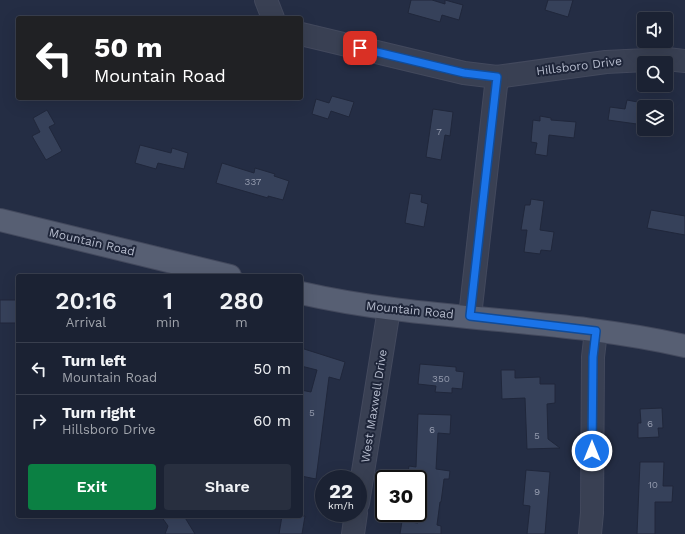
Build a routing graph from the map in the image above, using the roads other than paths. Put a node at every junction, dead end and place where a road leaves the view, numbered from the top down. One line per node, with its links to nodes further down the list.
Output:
1 (266, 0): 2 (street)
2 (272, 16)
3 (303, 34): 5 (street, Hillsboro Drive)
4 (685, 61): 5 (street, Hillsboro Drive)
5 (497, 77): 10 (street)
6 (0, 220): 7 (main road, Mountain Road)
7 (222, 274)
8 (303, 293): 9 (main road, Mountain Road)
9 (389, 309): 10 (main road, Mountain Road); 13 (street, West Maxwell Drive)
10 (470, 316): 11 (main road, Mountain Road)
11 (596, 331): 12 (main road, Mountain Road); 16 (street)
12 (685, 346)
13 (363, 470)
14 (355, 522): 15 (street)
15 (353, 534)
16 (590, 534)

